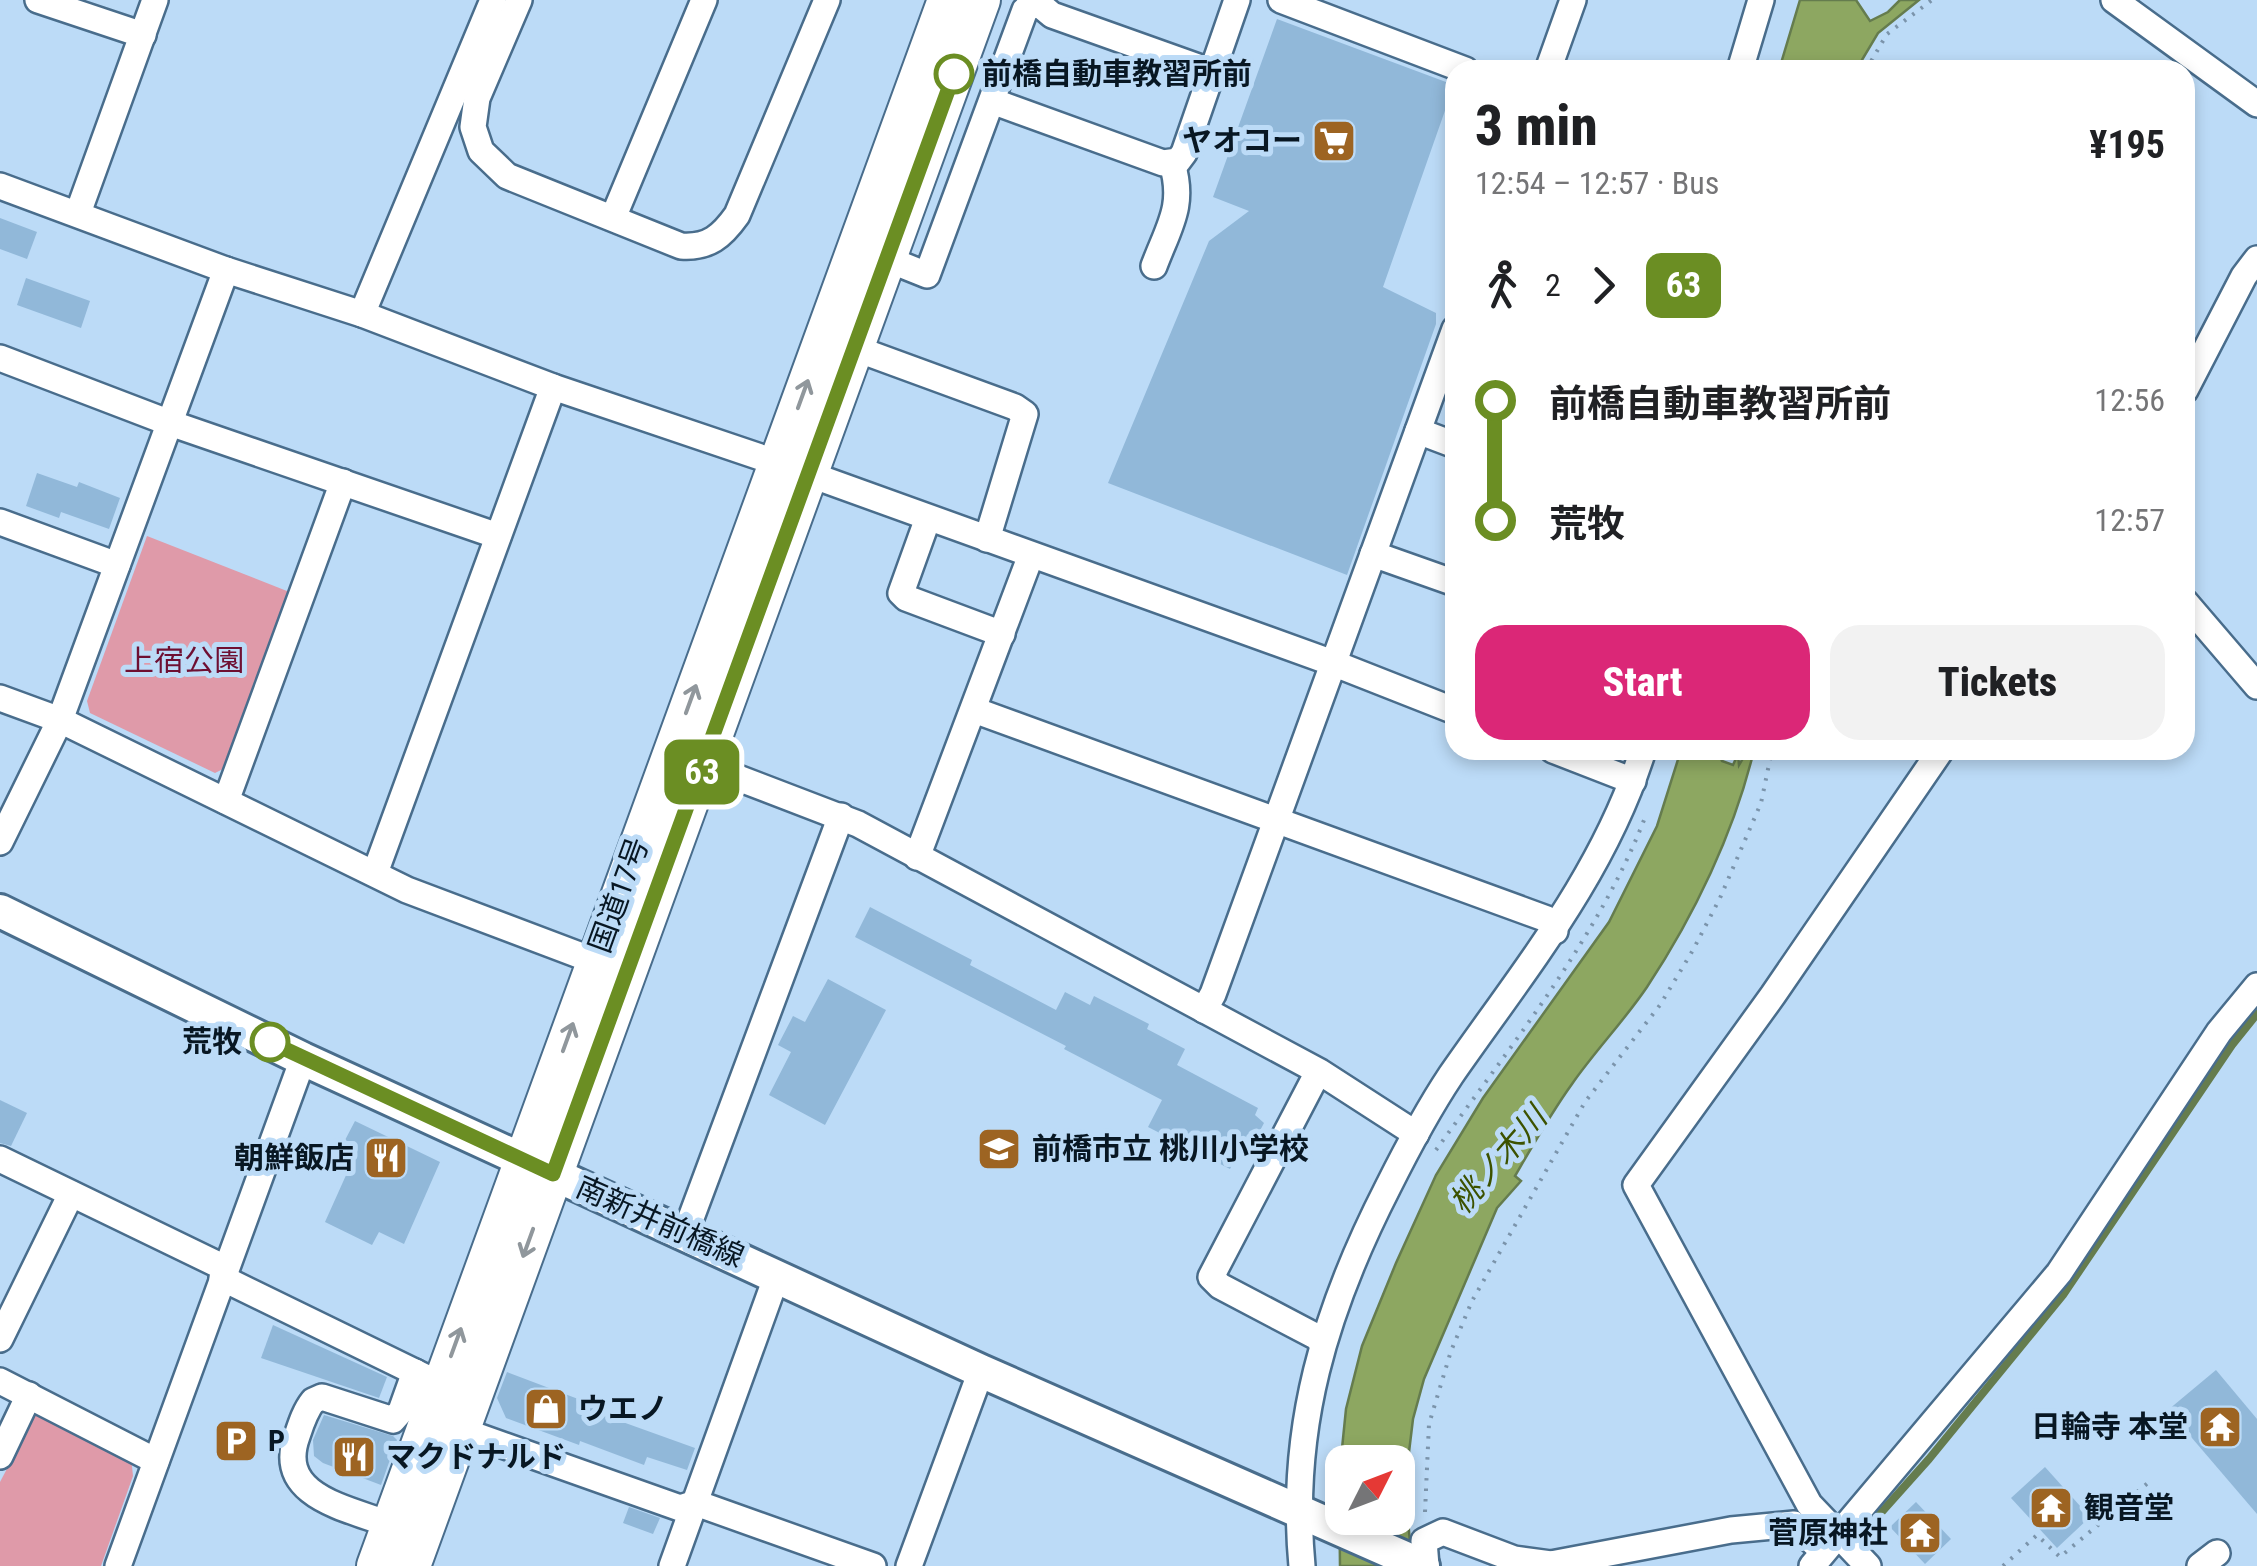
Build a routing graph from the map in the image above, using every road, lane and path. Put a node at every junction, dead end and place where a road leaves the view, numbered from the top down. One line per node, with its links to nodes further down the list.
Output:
1 (38, 0): 16 (street)
2 (156, 0): 16 (street)
3 (493, 0): 32 (street)
4 (519, 0): 27 (street)
5 (704, 0): 27 (street)
6 (826, 0): 27 (street)
7 (948, 0): 41 (highway, 国道17号, one-way to 7)
8 (981, 0): 28 (highway, 国道17号)
9 (1237, 0): 21 (street)
10 (1281, 0): 20 (street)
11 (1574, 0): 17 (street)
12 (1761, 0): 18 (street)
13 (1932, 0): 19 (path)
14 (2114, 0): 23 (street)
15 (1035, 1): 21 (street); 22 (street)
16 (142, 35): 26 (street)
17 (1552, 60)
18 (1743, 60)
19 (1872, 60)
20 (1445, 62)
21 (1212, 72): 24 (street)
22 (992, 101): 24 (street); 28 (street)
23 (2257, 104)
24 (1172, 163): 30 (street)
25 (0, 186): 26 (street)
26 (78, 214): 31 (street)
27 (612, 218)
28 (887, 258): 33 (highway, 国道17号)
29 (2257, 258): 36 (street)
30 (1154, 266)
31 (226, 270): 32 (street); 38 (street)
32 (362, 314): 37 (street)
33 (854, 348): 41 (highway, 国道17号); 46 (street)
34 (1445, 356): 39 (street)
35 (0, 358): 38 (street)
36 (2195, 371)
37 (553, 387): 41 (street); 45 (street)
38 (170, 424): 42 (street); 49 (street)
39 (1418, 432): 40 (street); 47 (street)
40 (1445, 441)
41 (793, 469): 43 (street); 63 (highway, 国道17号); 74 (highway, 国道17号, one-way to 41)
42 (343, 482): 45 (street); 65 (street)
43 (928, 518): 46 (street); 52 (street)
44 (0, 522): 49 (street)
45 (498, 536): 71 (street)
46 (987, 540): 48 (street)
47 (1374, 554): 50 (street); 53 (street)
48 (1031, 555): 52 (street); 53 (street)
49 (117, 565): 58 (street)
50 (1445, 579)
51 (2195, 614): 54 (street)
52 (1002, 634): 57 (street)
53 (1334, 664): 56 (street); 68 (street)
54 (2257, 686)
55 (0, 698): 58 (street)
56 (1445, 707)
57 (974, 710): 68 (street); 70 (street)
58 (60, 720): 65 (street); 69 (street)
59 (1578, 760): 64 (street)
60 (1640, 760): 64 (street)
61 (1770, 760): 102 (path)
62 (1933, 760): 101 (street)
63 (704, 765): 66 (street); 82 (highway, 国道17号)
64 (1633, 782): 73 (street)
65 (226, 801): 71 (street)
66 (841, 816): 70 (street); 84 (street)
67 (1644, 819): 81 (path)
68 (1277, 820): 73 (street); 76 (street)
69 (0, 842)
70 (917, 857): 76 (street)
71 (375, 873): 74 (street)
72 (0, 911): 77 (main road, 南新井前橋線)
73 (1555, 931): 79 (street)
74 (595, 961): 82 (highway, 国道17号, one-way to 74)
75 (2257, 986): 101 (street)
76 (1204, 1010): 78 (street)
77 (303, 1059): 82 (main road, 南新井前橋線); 85 (street)
78 (1318, 1072): 79 (street); 88 (street)
79 (1416, 1134): 88 (street)
80 (0, 1159): 83 (street)
81 (1429, 1161)
82 (538, 1167): 84 (main road, 南新井前橋線); 90 (highway, 国道17号, one-way to 82); 93 (highway, 国道17号, one-way to 93)
83 (72, 1194): 85 (street); 87 (street)
84 (685, 1234): 86 (main road, 南新井前橋線)
85 (223, 1273): 90 (street); 96 (street)
86 (777, 1275): 89 (main road, 南新井前橋線); 98 (street)
87 (0, 1339)
88 (1323, 1344): 99 (street)
89 (981, 1371): 99 (main road, 南新井前橋線); 108 (street)
90 (428, 1378): 94 (highway, 国道17号); 100 (street)
91 (0, 1381): 92 (street)
92 (29, 1396): 95 (street); 96 (street)
93 (460, 1430): 98 (street); 105 (highway, 国道17号)
94 (420, 1441): 100 (highway, 国道17号); 100 (street)
95 (0, 1456)
96 (156, 1461): 103 (street)
97 (2149, 1482): 111 (path)
98 (696, 1502): 106 (street); 107 (street)
99 (1312, 1517): 102 (main road, 南新井前橋線); 109 (street)
100 (392, 1520): 104 (highway, 国道17号)
101 (1824, 1550): 102 (street); 110 (street)
102 (1423, 1559)
103 (118, 1566)
104 (376, 1566)
105 (411, 1566)
106 (672, 1566)
107 (873, 1566)
108 (909, 1566)
109 (1302, 1566)
110 (1868, 1566)
111 (2003, 1566)

